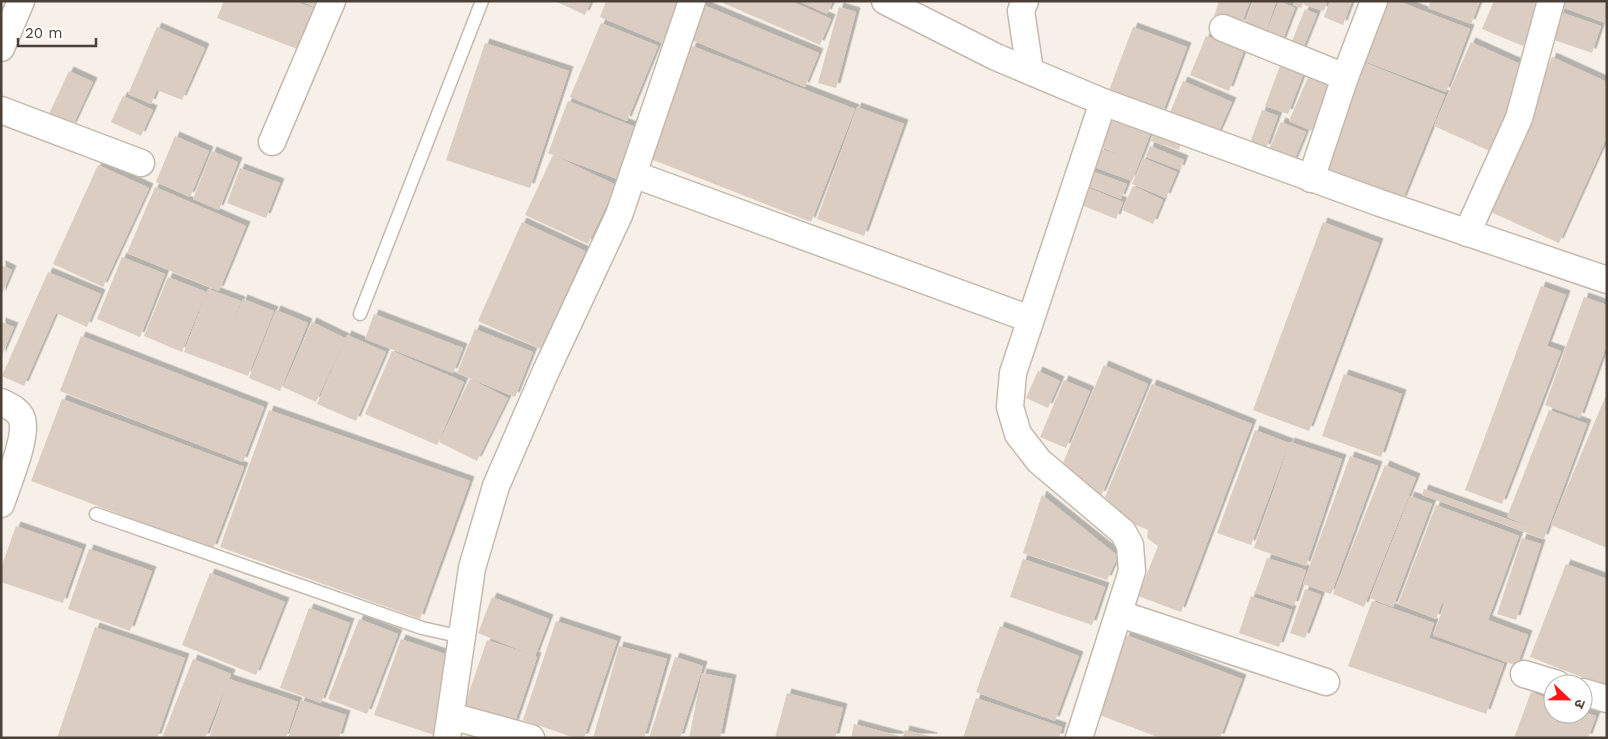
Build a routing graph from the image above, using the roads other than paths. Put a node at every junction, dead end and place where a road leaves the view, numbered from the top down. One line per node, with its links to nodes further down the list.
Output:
1 (21, 1): 10 (street)
2 (332, 1): 15 (street)
3 (482, 1): 21 (lane)
4 (692, 1): 17 (street)
5 (885, 1): 11 (street)
6 (1025, 1): 11 (street)
7 (1374, 1): 12 (street)
8 (1551, 1): 19 (street)
9 (1223, 28): 12 (street)
10 (1, 48)
11 (1030, 71): 13 (street)
12 (1345, 77): 18 (street)
13 (1103, 102): 18 (street); 22 (street)
14 (1, 110): 16 (street)
15 (272, 142)
16 (141, 163)
17 (633, 174): 22 (street); 27 (street)
18 (1311, 179): 19 (street)
19 (1467, 233): 20 (street)
20 (1607, 280)
21 (360, 314)
22 (1030, 319): 26 (street)
23 (1, 402): 24 (street)
24 (1, 504)
25 (96, 514): 27 (lane)
26 (1120, 614): 30 (street); 35 (street)
27 (462, 637): 33 (street)
28 (1524, 674): 29 (street)
29 (1543, 680)
30 (1326, 682)
31 (1593, 695): 32 (street)
32 (1607, 699)
33 (449, 727): 34 (street)
34 (531, 738)
35 (1079, 738)

